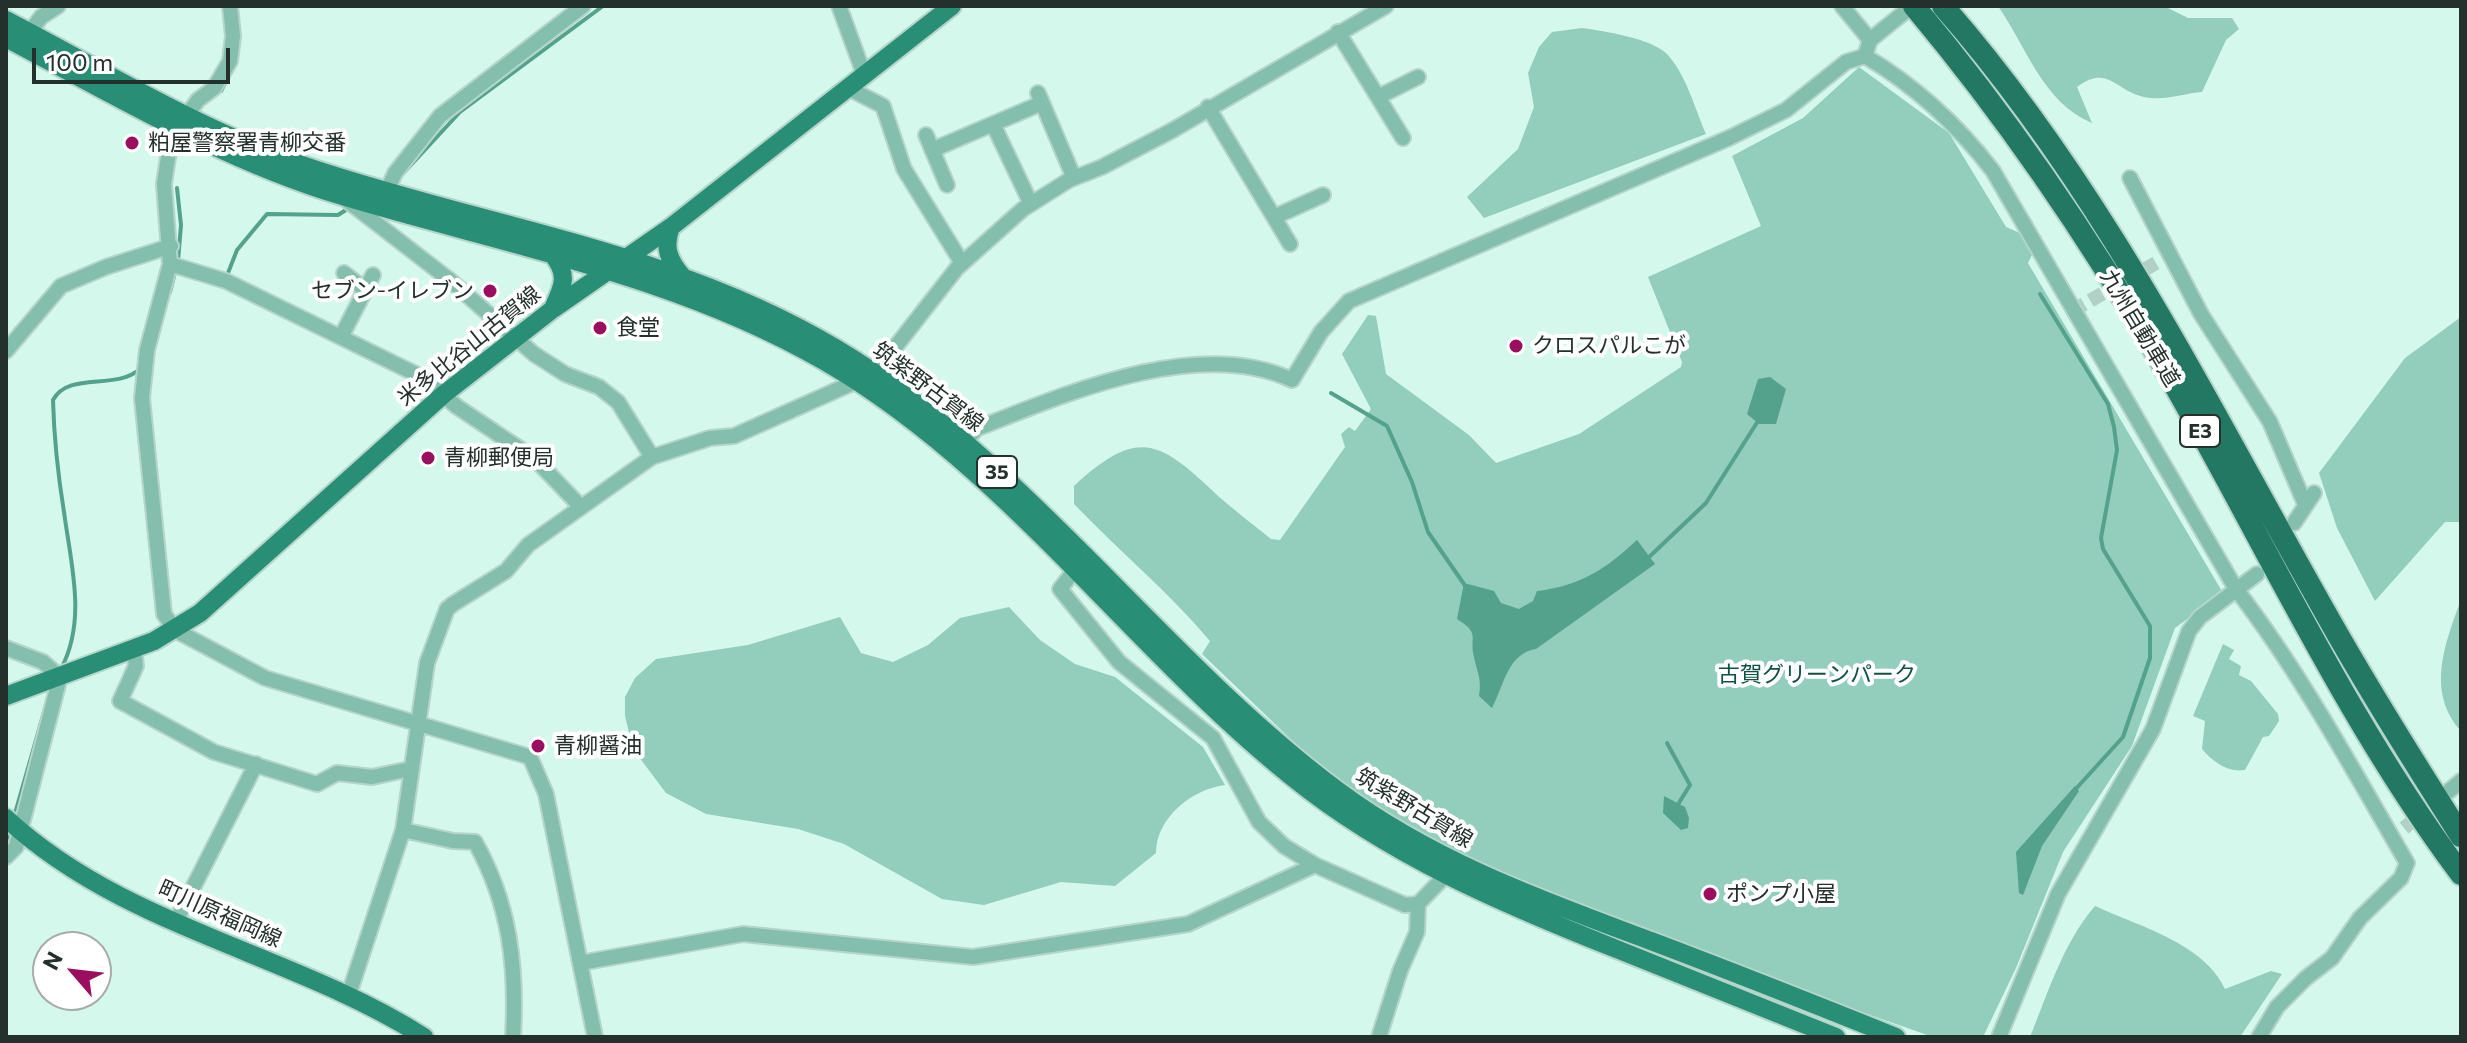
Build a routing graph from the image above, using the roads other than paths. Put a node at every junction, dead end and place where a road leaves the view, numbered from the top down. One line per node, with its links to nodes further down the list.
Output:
1 (58, 6): 12 (street)
2 (230, 6): 20 (street)
3 (583, 6): 28 (street)
4 (839, 6): 15 (street)
5 (952, 6): 15 (main road, 米多比谷山古賀線)
6 (1386, 6): 11 (street)
7 (1842, 6): 13 (street)
8 (1913, 6): 13 (street); 73 (highway, 九州自動車道 / E3)
9 (1943, 6): 70 (highway, 九州自動車道 / E3)
10 (6, 20): 12 (main road, 筑紫野古賀線 / 35)
11 (1338, 32): 18 (street); 19 (street)
12 (19, 36): 20 (main road, 筑紫野古賀線 / 35)
13 (1874, 37): 14 (street)
14 (1865, 56): 53 (street); 59 (street)
15 (865, 77): 17 (main road, 米多比谷山古賀線)
16 (1418, 77): 18 (street)
17 (850, 89): 33 (main road, 米多比谷山古賀線); 39 (street)
18 (1378, 97): 23 (street)
19 (1208, 107): 25 (street); 32 (street)
20 (181, 122): 28 (main road, 筑紫野古賀線 / 35); 30 (main road, 筑紫野古賀線 / 35); 35 (street)
21 (993, 124): 24 (street); 25 (street); 31 (street)
22 (926, 135): 24 (street)
23 (1403, 138)
24 (932, 150): 27 (street)
25 (1074, 178): 31 (street)
26 (2130, 178): 36 (street)
27 (947, 185)
28 (387, 191): 38 (main road, 筑紫野古賀線 / 35)
29 (1323, 195): 32 (street)
30 (342, 196): 37 (main road, 筑紫野古賀線 / 35); 49 (street)
31 (1031, 204): 39 (street)
32 (1274, 217): 34 (street)
33 (671, 227): 38 (main road, 米多比谷山古賀線); 45 (main road)
34 (1290, 244)
35 (171, 246): 41 (street); 50 (street)
36 (2171, 254): 40 (street); 56 (street)
37 (553, 255): 42 (main road, 筑紫野古賀線 / 35); 47 (main road)
38 (627, 258): 42 (main road, 米多比谷山古賀線); 45 (main road, 筑紫野古賀線 / 35)
39 (962, 263): 51 (street)
40 (2156, 263)
41 (170, 264): 48 (street); 60 (street)
42 (606, 270): 47 (main road, 米多比谷山古賀線); 51 (main road, 筑紫野古賀線 / 35)
43 (344, 273): 46 (street)
44 (373, 275): 46 (street)
45 (682, 276): 51 (main road, 筑紫野古賀線 / 35)
46 (364, 289): 48 (street)
47 (553, 309): 49 (main road, 米多比谷山古賀線)
48 (341, 337): 52 (street)
49 (517, 337): 52 (main road, 米多比谷山古賀線); 54 (street)
50 (6, 351)
51 (867, 377): 53 (main road, 筑紫野古賀線 / 35); 54 (street); 57 (main road, 筑紫野古賀線 / 35)
52 (444, 394): 55 (street); 60 (main road, 米多比谷山古賀線)
53 (965, 443): 84 (main road, 筑紫野古賀線 / 35)
54 (652, 457): 55 (street)
55 (581, 507): 65 (street)
56 (2294, 523)
57 (1074, 571): 72 (street); 74 (main road, 筑紫野古賀線 / 35)
58 (2257, 574): 59 (street)
59 (2236, 589): 85 (street); 86 (street)
60 (175, 630): 62 (main road, 米多比谷山古賀線); 65 (street)
61 (6, 648): 63 (street)
62 (134, 649): 63 (main road, 米多比谷山古賀線); 66 (street)
63 (60, 677): 64 (main road, 米多比谷山古賀線); 68 (street)
64 (6, 696)
65 (418, 725): 67 (street); 77 (street)
66 (256, 764): 67 (street); 76 (street)
67 (410, 769): 69 (street)
68 (12, 824): 71 (street); 76 (main road, 町川原福岡線)
69 (403, 830): 78 (street); 80 (street)
70 (2461, 836)
71 (6, 857)
72 (1315, 865): 75 (street); 77 (street)
73 (2461, 874)
74 (1445, 876): 75 (street); 83 (main road, 筑紫野古賀線 / 35)
75 (1418, 904): 82 (street)
76 (176, 921): 78 (main road, 町川原福岡線)
77 (580, 963): 81 (street)
78 (348, 997): 79 (main road, 町川原福岡線)
79 (424, 1037)
80 (513, 1037)
81 (595, 1037)
82 (1379, 1037)
83 (1836, 1037)
84 (1896, 1037)
85 (1999, 1037)
86 (2259, 1037)

